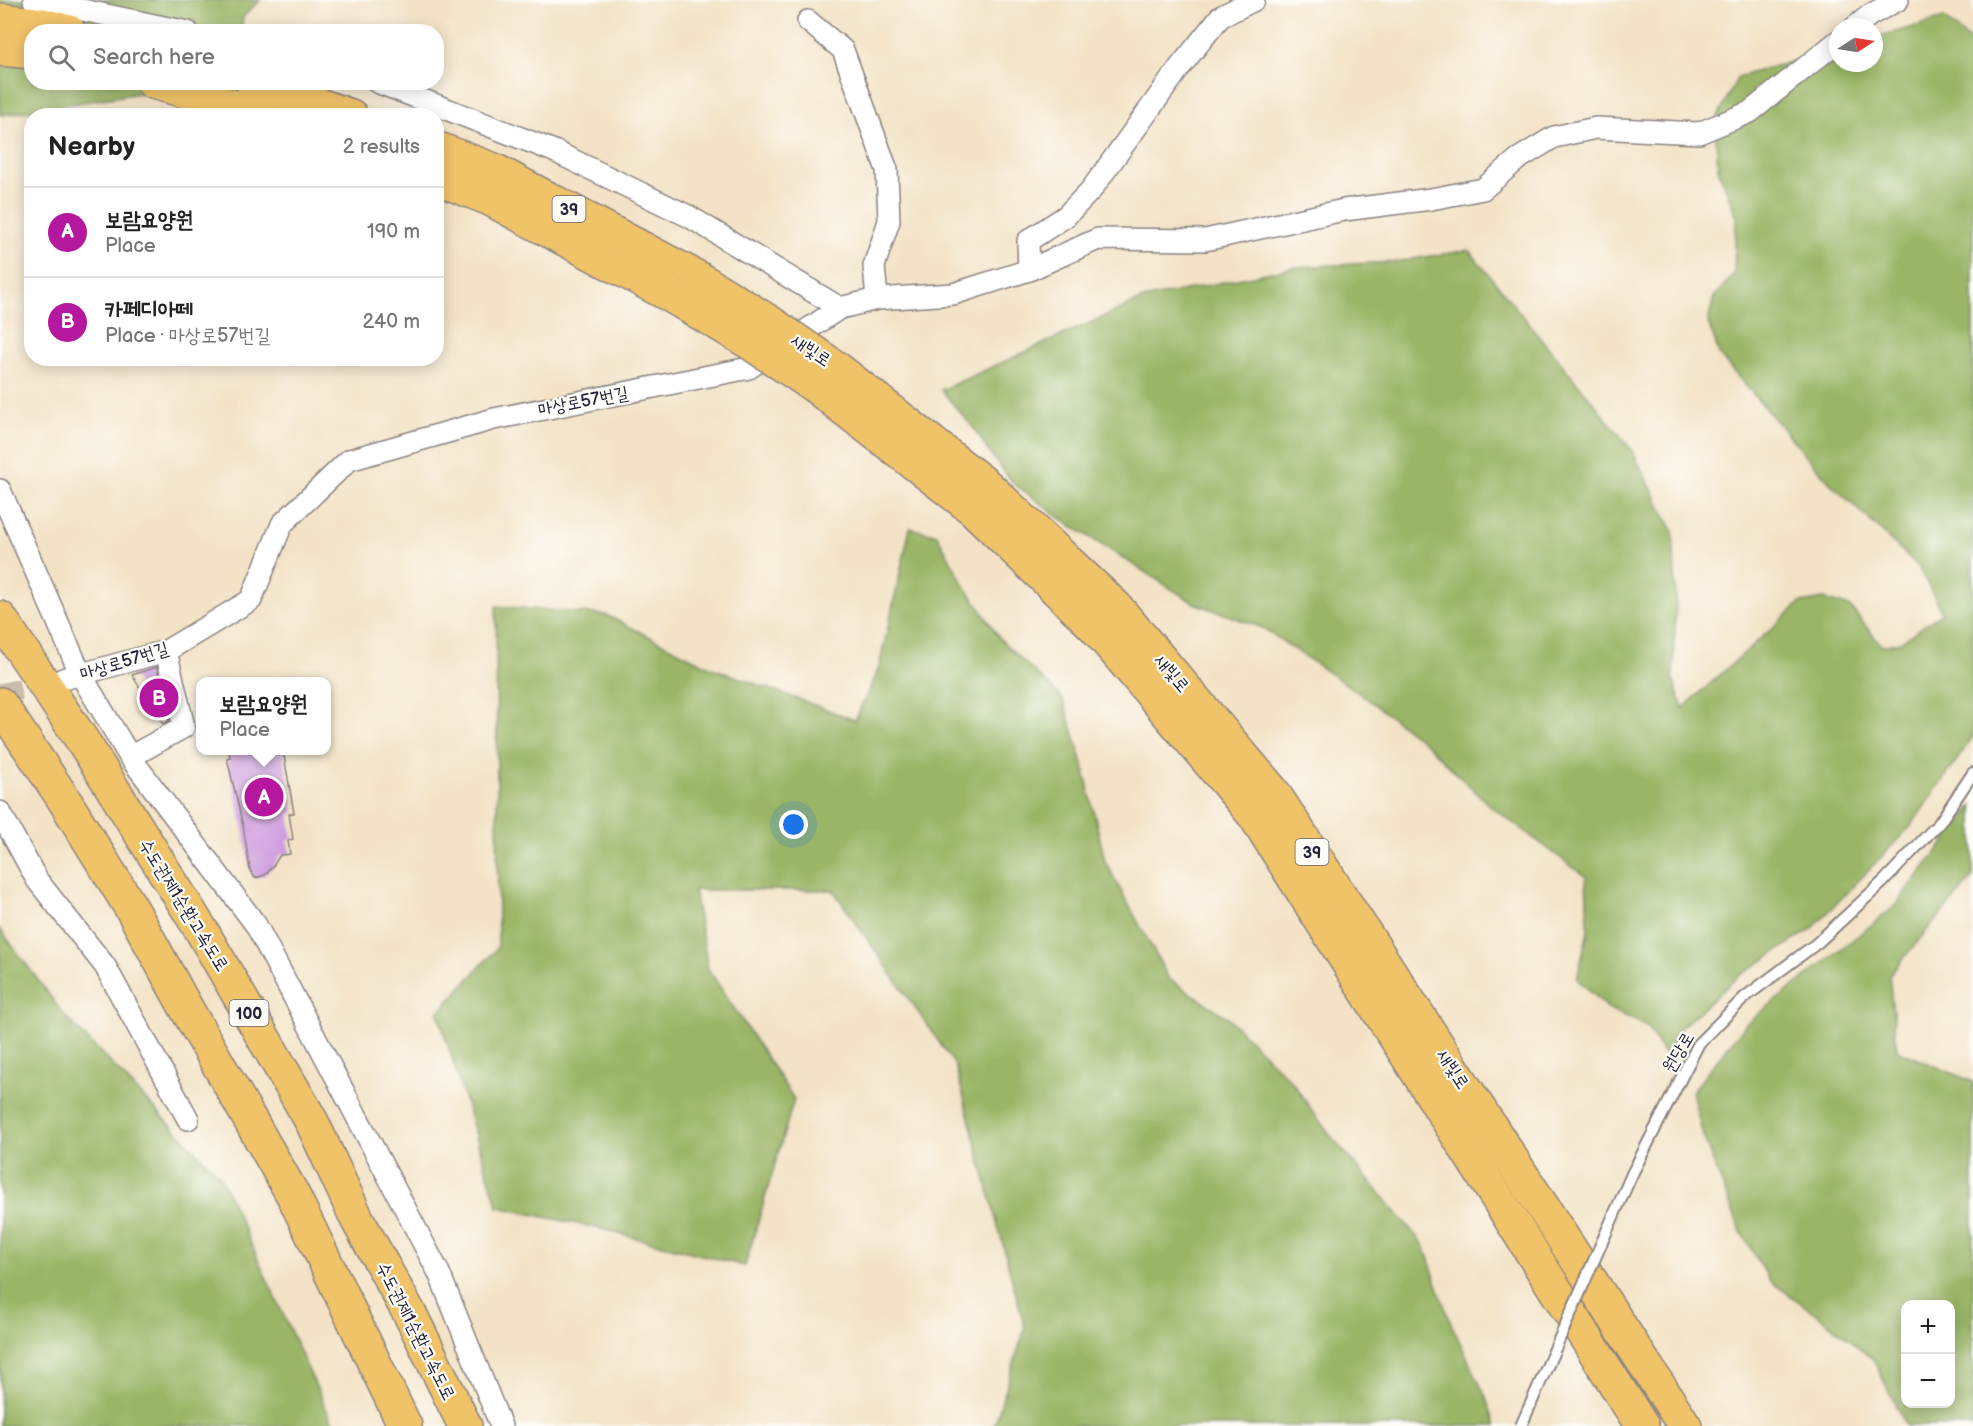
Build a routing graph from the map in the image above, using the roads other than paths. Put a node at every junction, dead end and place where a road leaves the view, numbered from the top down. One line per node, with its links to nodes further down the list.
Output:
1 (34, 0): 8 (street)
2 (1254, 0): 21 (street)
3 (1898, 0): 4 (street)
4 (1866, 18)
5 (0, 20): 7 (highway)
6 (808, 21): 23 (street)
7 (34, 24)
8 (150, 24)
9 (1829, 48): 21 (street, 마상로57번길)
10 (0, 49): 11 (highway)
11 (24, 51)
12 (179, 90): 15 (highway)
13 (275, 90): 16 (highway)
14 (398, 90): 17 (street)
15 (236, 108)
16 (328, 108)
17 (444, 108)
18 (444, 108): 24 (street)
19 (444, 151): 22 (highway, 새빛로 / 39)
20 (444, 181): 22 (highway, 새빛로 / 39)
21 (1029, 270): 23 (street, 마상로57번길)
22 (685, 287): 25 (highway, 새빛로 / 39, bridge)
23 (877, 299): 24 (street, 마상로57번길)
24 (840, 308): 28 (street, 마상로57번길)
25 (826, 377): 39 (highway, 새빛로 / 39); 40 (highway, 새빛로 / 39)
26 (0, 490): 29 (street)
27 (0, 618): 36 (highway, 수도권제1순환고속도로 / 100)
28 (166, 651): 29 (street, 마상로57번길); 31 (street)
29 (72, 677): 31 (street)
30 (0, 704): 35 (highway)
31 (130, 757): 37 (street)
32 (1973, 773): 38 (lane, 원당로, bridge)
33 (0, 812): 34 (street)
34 (188, 1119)
35 (405, 1426)
36 (465, 1426)
37 (501, 1426)
38 (1521, 1426)
39 (1642, 1426)
40 (1685, 1426)

